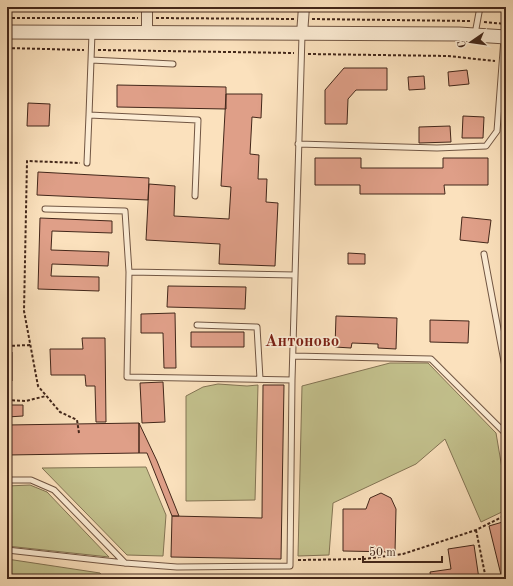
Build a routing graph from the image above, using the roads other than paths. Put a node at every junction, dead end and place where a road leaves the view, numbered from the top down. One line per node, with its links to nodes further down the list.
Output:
1 (147, 7): 6 (street)
2 (304, 7): 8 (street)
3 (480, 7): 9 (lane)
4 (7, 32): 5 (street)
5 (92, 32): 6 (street); 10 (lane)
6 (148, 33): 8 (street)
7 (506, 33): 9 (street); 13 (lane)
8 (302, 34): 9 (street); 13 (lane)
9 (475, 35)
10 (91, 60): 11 (lane); 12 (lane)
11 (173, 64)
12 (89, 115): 14 (lane); 15 (lane)
13 (298, 144): 19 (lane)
14 (87, 163)
15 (195, 196)
16 (45, 209): 18 (lane)
17 (484, 254): 22 (lane)
18 (128, 272): 19 (lane); 23 (lane)
19 (295, 275): 21 (lane)
20 (197, 325): 23 (lane)
21 (293, 356): 24 (lane); 25 (lane)
22 (506, 372)
23 (260, 379): 24 (lane)
24 (292, 380): 28 (lane)
25 (506, 434)
26 (7, 480): 28 (lane)
27 (7, 550): 28 (lane)
28 (125, 563)

